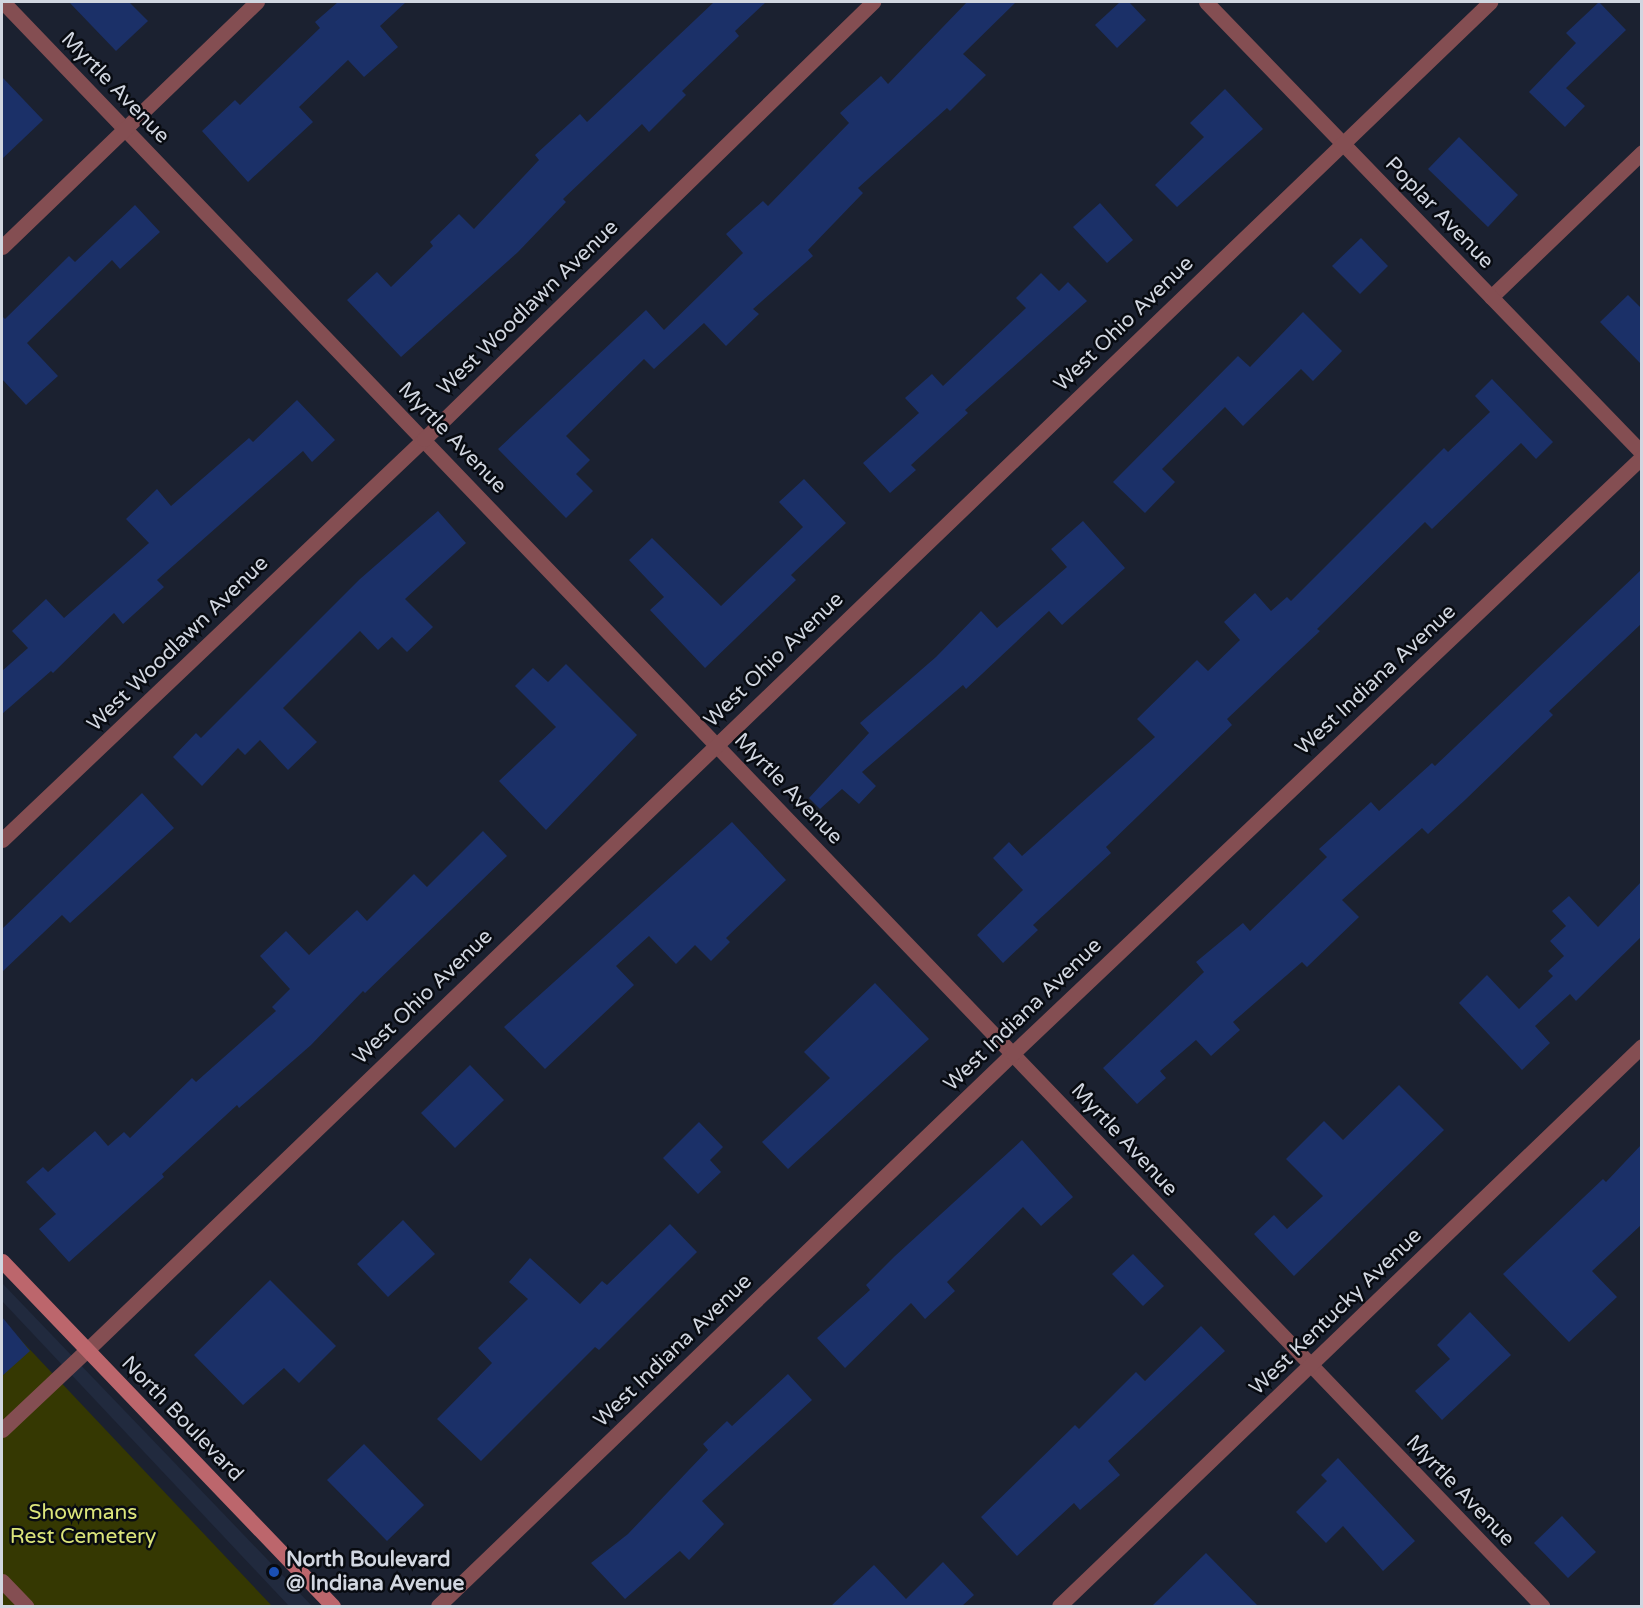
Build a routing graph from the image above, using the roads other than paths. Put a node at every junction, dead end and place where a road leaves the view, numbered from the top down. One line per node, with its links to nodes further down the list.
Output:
1 (3, 2): 6 (street, Myrtle Avenue)
2 (257, 2): 6 (street)
3 (873, 2): 11 (street, West Woodlawn Avenue)
4 (1206, 2): 7 (street, Poplar Avenue)
5 (1490, 2): 7 (street, West Ohio Avenue)
6 (124, 129): 9 (street); 11 (street, Myrtle Avenue)
7 (1342, 143): 10 (street, Poplar Avenue); 13 (street, West Ohio Avenue)
8 (1641, 152): 10 (street)
9 (2, 247)
10 (1491, 297): 12 (street, Poplar Avenue)
11 (424, 439): 13 (street, Myrtle Avenue); 14 (street, West Woodlawn Avenue)
12 (1641, 455): 16 (street, West Indiana Avenue)
13 (717, 744): 16 (street, Myrtle Avenue); 18 (street, West Ohio Avenue)
14 (2, 840)
15 (1641, 1046): 19 (street, West Kentucky Avenue)
16 (1013, 1053): 19 (street, Myrtle Avenue); 24 (street, West Indiana Avenue)
17 (2, 1261): 18 (street, North Boulevard)
18 (87, 1350): 20 (street, West Ohio Avenue); 23 (street, North Boulevard)
19 (1310, 1366): 25 (street, West Kentucky Avenue); 26 (street, Myrtle Avenue)
20 (2, 1430)
21 (2, 1581): 22 (street)
22 (26, 1606)
23 (333, 1606)
24 (438, 1606)
25 (1059, 1606)
26 (1542, 1606)

